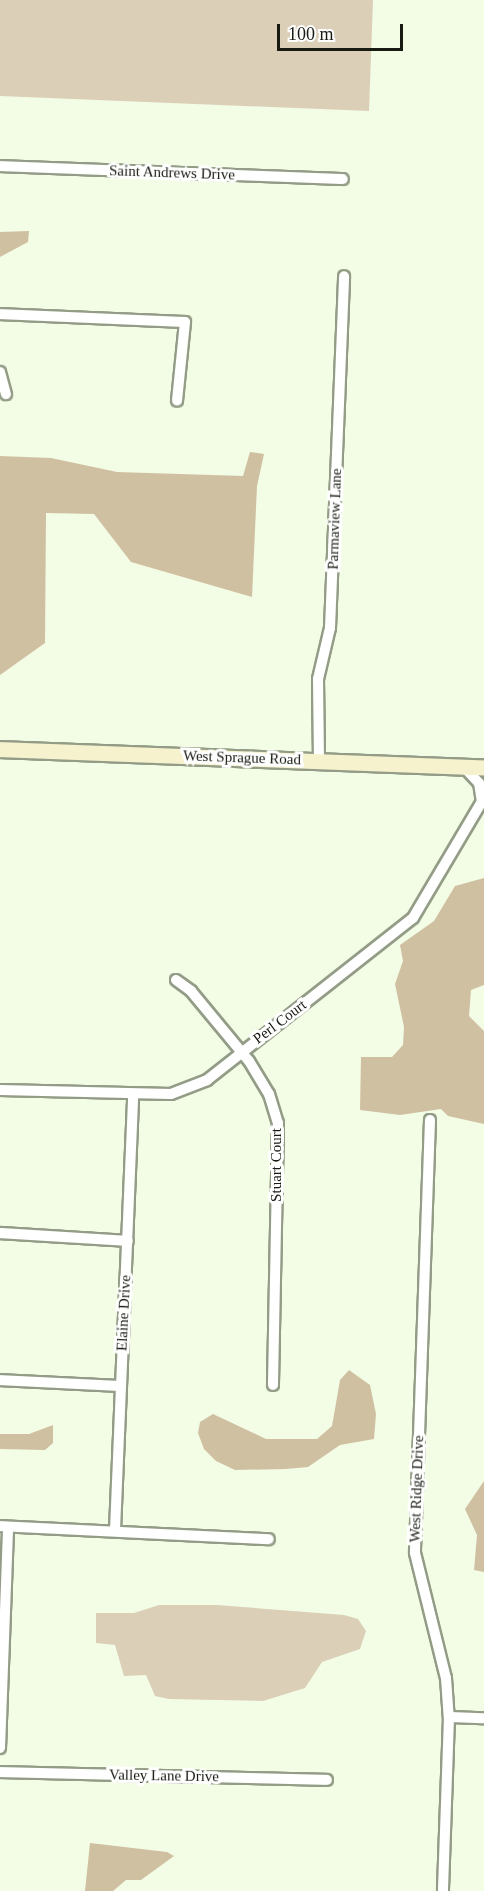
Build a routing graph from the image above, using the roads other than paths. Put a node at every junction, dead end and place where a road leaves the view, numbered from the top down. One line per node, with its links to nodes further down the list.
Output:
1 (0, 166): 2 (street, Saint Andrews Drive)
2 (343, 179)
3 (344, 276): 9 (street, Parmaview Lane)
4 (0, 314): 7 (street)
5 (0, 372): 6 (street)
6 (6, 394)
7 (177, 401)
8 (0, 749): 9 (street, West Sprague Road)
9 (319, 760): 10 (street, West Sprague Road)
10 (464, 767): 11 (street, West Sprague Road); 12 (street, Perl Court)
11 (484, 768)
12 (483, 800): 14 (street, Perl Court)
13 (176, 980): 14 (street, Stuart Court)
14 (242, 1052): 16 (street, Perl Court); 21 (street, Stuart Court)
15 (0, 1090): 16 (street, Perl Court)
16 (134, 1096): 19 (street, Elaine Drive)
17 (430, 1120): 26 (street, West Ridge Drive)
18 (0, 1233): 19 (street)
19 (128, 1241): 22 (street, Elaine Drive)
20 (0, 1380): 22 (street)
21 (273, 1385)
22 (120, 1386): 24 (street, Elaine Drive)
23 (4, 1526): 24 (street); 28 (street)
24 (115, 1530): 25 (street)
25 (269, 1539)
26 (449, 1717): 27 (street); 31 (street, West Ridge Drive)
27 (484, 1718)
28 (0, 1748)
29 (0, 1772): 30 (street, Valley Lane Drive)
30 (327, 1780)
31 (443, 1891)

